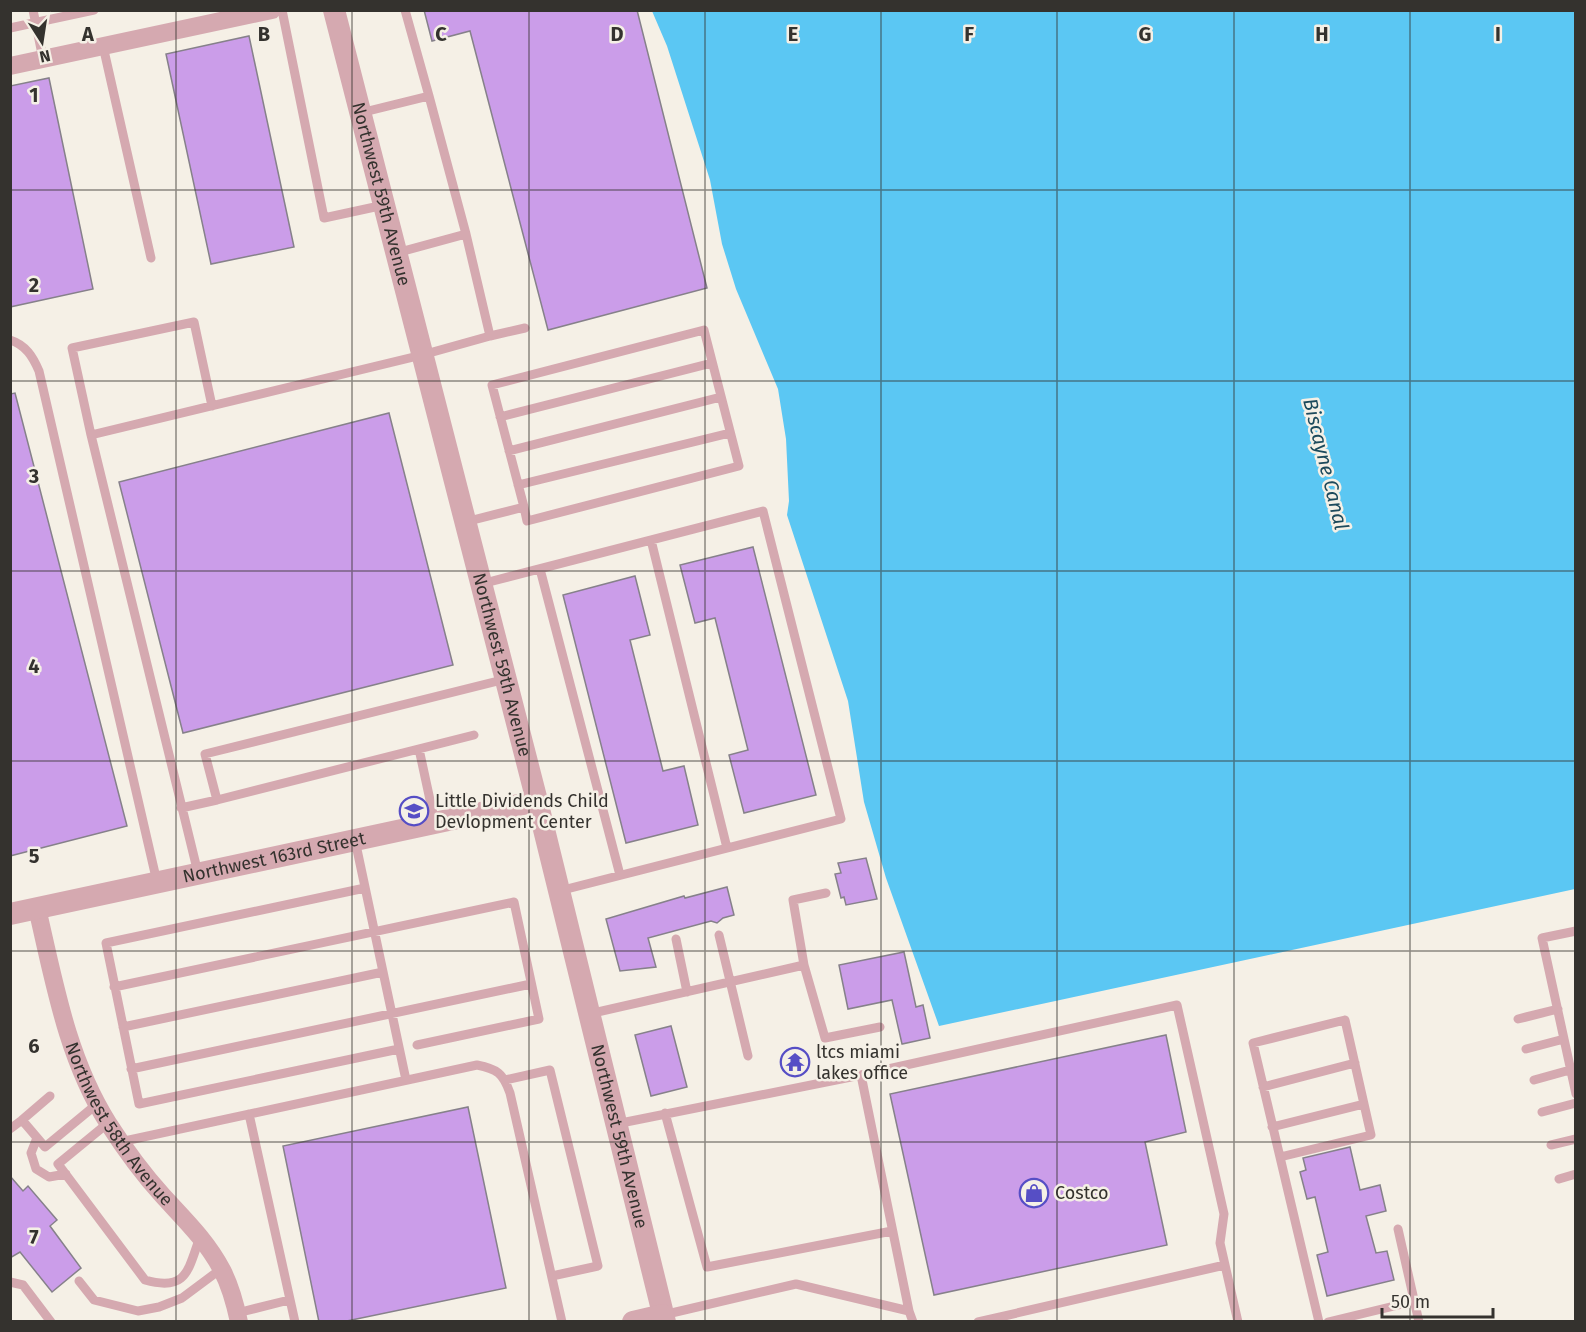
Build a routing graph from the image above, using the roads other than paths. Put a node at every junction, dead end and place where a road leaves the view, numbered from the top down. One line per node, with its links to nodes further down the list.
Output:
1 (33, 10): 7 (lane)
2 (94, 10): 7 (lane)
3 (272, 10): 9 (street)
4 (282, 10): 14 (lane)
5 (334, 10): 13 (street, Northwest 59th Avenue)
6 (405, 10): 12 (lane)
7 (35, 22): 8 (lane); 10 (lane)
8 (10, 28)
9 (103, 46): 10 (street); 17 (lane)
10 (43, 59): 11 (street)
11 (10, 66)
12 (429, 96): 13 (lane); 15 (lane)
13 (360, 113): 14 (street, Northwest 59th Avenue)
14 (384, 205): 16 (street, Northwest 59th Avenue)
15 (466, 234): 16 (lane); 19 (lane)
16 (396, 253): 21 (street, Northwest 59th Avenue)
17 (151, 258)
18 (525, 328): 19 (lane)
19 (490, 336): 21 (lane)
20 (10, 340): 46 (lane)
21 (422, 355): 24 (lane); 31 (street, Northwest 59th Avenue)
22 (712, 363): 23 (lane); 25 (lane); 25 (lane)
23 (721, 397): 26 (lane); 28 (lane)
24 (212, 406): 27 (lane); 27 (lane)
25 (500, 417): 28 (lane)
26 (730, 433): 29 (lane); 30 (lane)
27 (91, 435): 40 (lane)
28 (509, 451): 29 (lane)
29 (518, 485): 30 (lane)
30 (524, 507): 31 (lane)
31 (465, 522): 34 (street, Northwest 59th Avenue)
32 (651, 540): 33 (lane); 43 (lane); 43 (lane)
33 (540, 569): 34 (lane); 45 (lane)
34 (481, 584): 35 (street, Northwest 59th Avenue)
35 (506, 678): 38 (lane); 39 (street, Northwest 59th Avenue)
36 (474, 735): 37 (lane)
37 (419, 749): 38 (lane); 41 (lane)
38 (217, 800): 40 (lane)
39 (537, 801): 41 (street, Northwest 163rd Street); 48 (street, Northwest 59th Avenue)
40 (181, 808): 44 (lane)
41 (435, 823): 42 (street, Northwest 163rd Street)
42 (355, 840): 44 (street, Northwest 163rd Street); 47 (lane)
43 (727, 848): 45 (lane)
44 (198, 873): 46 (street, Northwest 163rd Street)
45 (620, 875): 48 (lane)
46 (157, 882): 50 (street, Northwest 163rd Street)
47 (365, 888): 53 (lane); 60 (lane)
48 (559, 891): 64 (street, Northwest 59th Avenue)
49 (826, 893): 56 (lane)
50 (38, 908): 51 (street, Northwest 163rd Street); 85 (street, Northwest 58th Avenue)
51 (10, 914)
52 (1575, 931): 62 (lane)
53 (374, 932): 57 (lane); 59 (lane); 60 (lane)
54 (719, 935): 58 (lane)
55 (676, 939): 61 (lane)
56 (804, 965): 58 (lane); 67 (lane)
57 (383, 972): 63 (lane); 66 (lane)
58 (730, 982): 61 (lane); 73 (lane)
59 (531, 984): 63 (lane); 69 (lane)
60 (114, 987): 66 (lane)
61 (687, 992): 64 (lane)
62 (1558, 1009): 65 (lane); 68 (lane)
63 (392, 1014): 70 (lane); 75 (lane)
64 (589, 1014): 92 (street, Northwest 59th Avenue)
65 (1518, 1019)
66 (123, 1027): 75 (lane)
67 (880, 1027)
68 (1564, 1039): 71 (lane); 72 (lane)
69 (417, 1045)
70 (399, 1049): 75 (lane); 78 (lane)
71 (1526, 1049)
72 (1571, 1050): 76 (lane)
73 (748, 1056)
74 (1355, 1063): 81 (lane); 81 (lane); 86 (lane)
75 (131, 1069)
76 (1570, 1070): 80 (lane); 82 (lane)
77 (861, 1075): 88 (lane); 106 (lane); 108 (lane)
78 (406, 1080): 79 (lane); 89 (lane)
79 (505, 1080): 110 (lane); 110 (lane)
80 (1534, 1080)
81 (1263, 1087): 93 (lane)
82 (1575, 1095)
83 (50, 1096): 90 (lane)
84 (1575, 1103): 87 (lane)
85 (97, 1104): 91 (street, Northwest 58th Avenue); 99 (lane)
86 (1364, 1104): 93 (lane); 100 (lane)
87 (1542, 1112)
88 (665, 1113): 92 (lane); 106 (lane)
89 (249, 1114): 97 (lane); 113 (lane)
90 (22, 1120): 94 (lane); 95 (lane)
91 (108, 1123): 97 (street, Northwest 58th Avenue); 101 (lane)
92 (616, 1124): 117 (street, Northwest 59th Avenue)
93 (1272, 1127): 100 (lane)
94 (10, 1129)
95 (38, 1138): 99 (lane); 102 (lane)
96 (1575, 1139): 98 (lane)
97 (120, 1142): 107 (street, Northwest 58th Avenue)
98 (1551, 1145)
99 (45, 1147): 101 (lane)
100 (1280, 1157): 125 (lane)
101 (58, 1164): 102 (lane)
102 (66, 1174): 107 (lane)
103 (1575, 1174): 104 (lane)
104 (1560, 1179)
105 (1398, 1229): 114 (lane)
106 (892, 1231): 115 (lane)
107 (200, 1237): 109 (street, Northwest 58th Avenue)
108 (1225, 1265): 118 (lane); 124 (lane)
109 (221, 1269): 111 (lane); 116 (street, Northwest 58th Avenue)
110 (552, 1276): 121 (lane)
111 (79, 1281)
112 (10, 1282): 119 (lane)
113 (290, 1300): 116 (lane); 120 (lane)
114 (1415, 1301): 126 (lane); 127 (lane)
115 (909, 1311): 117 (lane); 123 (lane)
116 (238, 1317)
117 (664, 1318): 122 (street)
118 (983, 1321)
119 (51, 1322)
120 (295, 1322)
121 (562, 1322)
122 (633, 1322)
123 (913, 1322)
124 (1238, 1322)
125 (1319, 1322)
126 (1328, 1322)
127 (1419, 1322)

